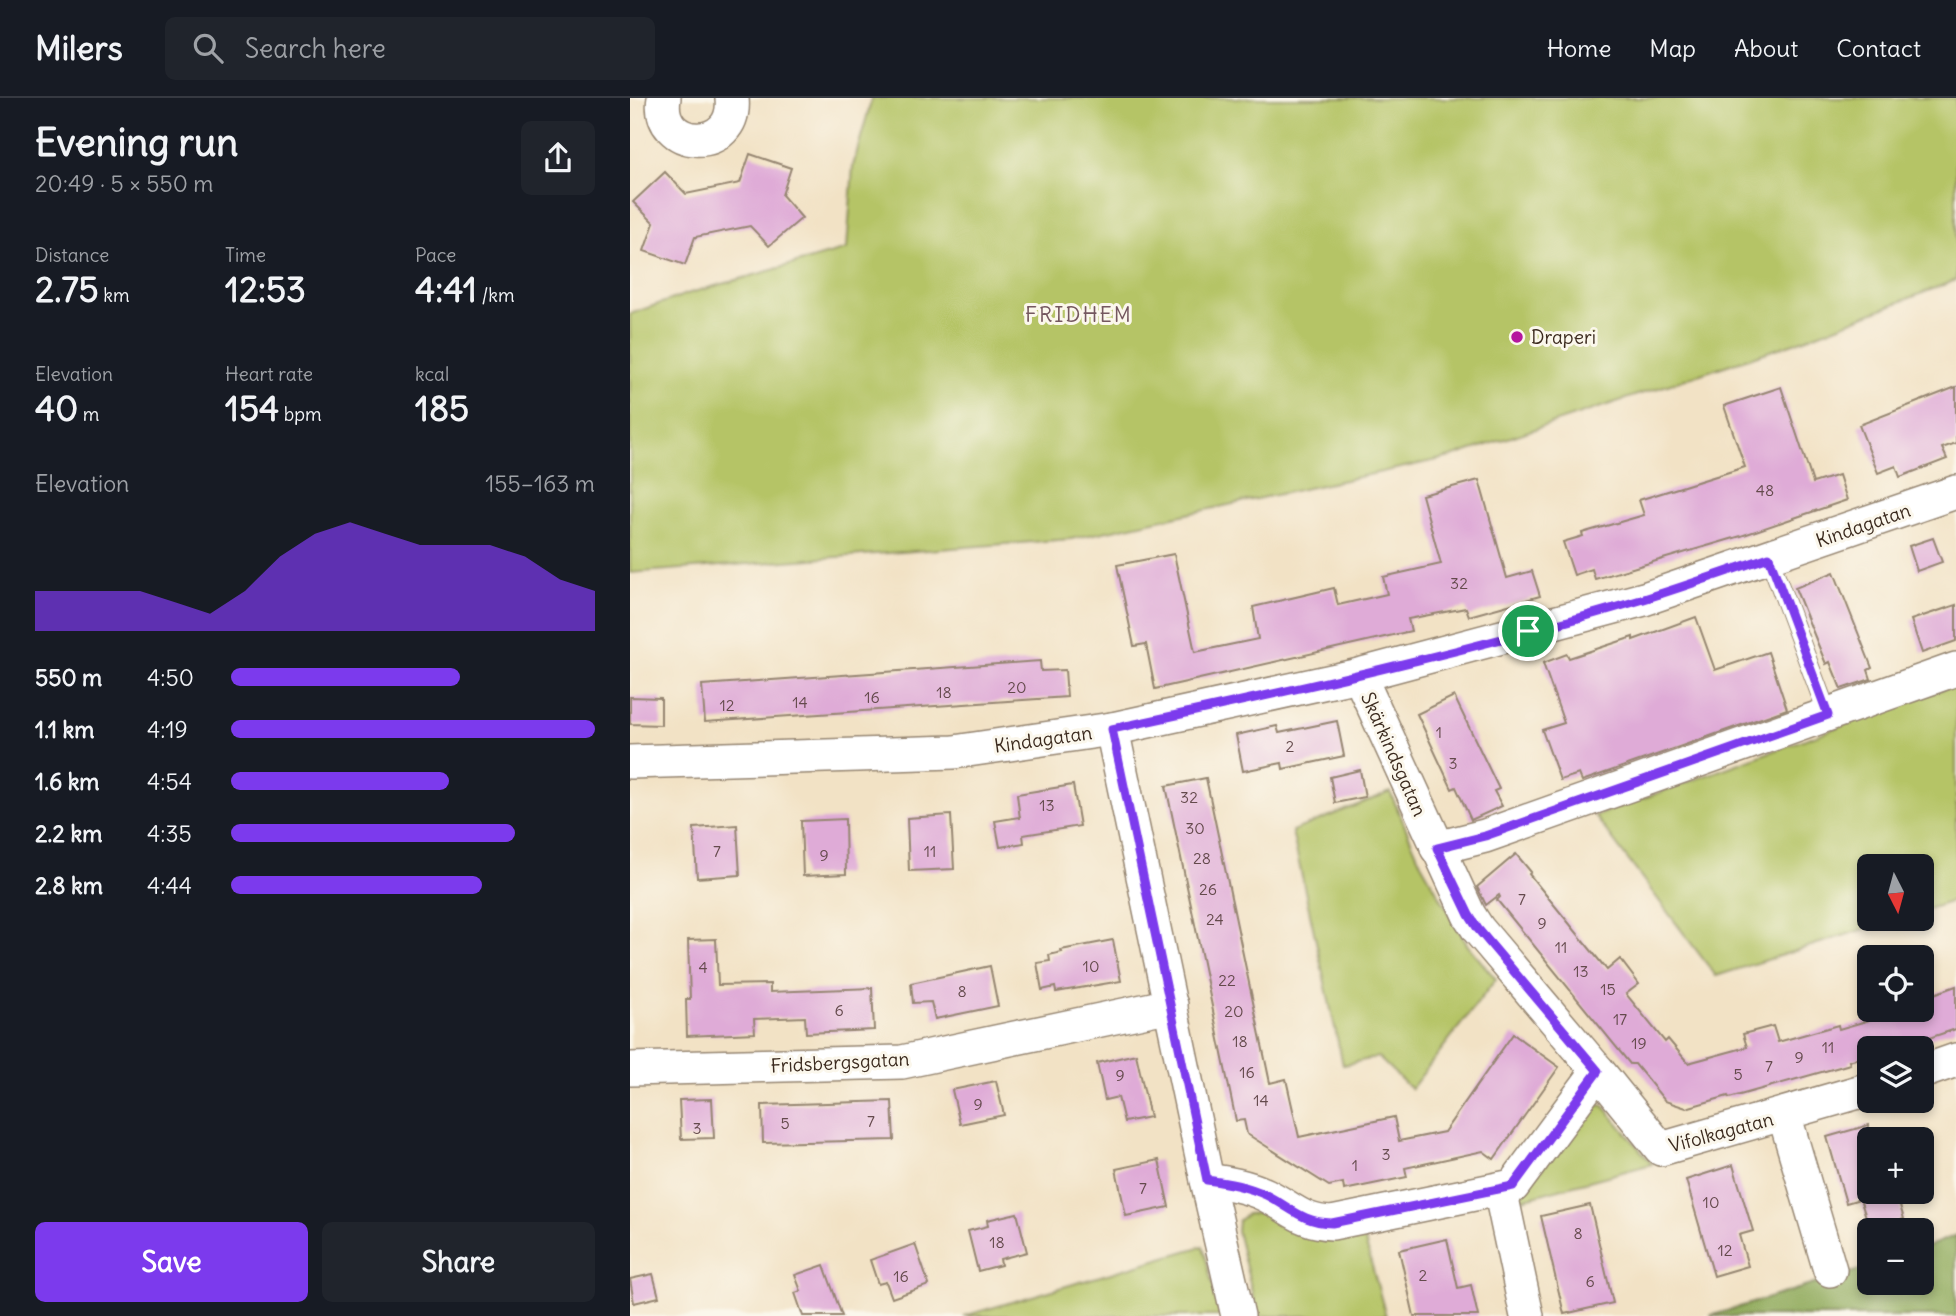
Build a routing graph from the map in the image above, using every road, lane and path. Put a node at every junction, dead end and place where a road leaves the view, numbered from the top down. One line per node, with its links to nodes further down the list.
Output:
1 (664, 98): 2 (street)
2 (732, 98)
3 (1956, 492): 4 (street, Kindagatan)
4 (1769, 557): 6 (street, Kindagatan); 7 (lane)
5 (1956, 669): 7 (street)
6 (1359, 675): 8 (street, Kindagatan); 10 (street, Skärkindsgatan)
7 (1828, 715): 10 (street)
8 (1112, 729): 9 (street, Kindagatan); 11 (street)
9 (630, 762)
10 (1437, 848): 15 (street, Skärkindsgatan)
11 (1171, 1004): 14 (street, Fridsbergsgatan); 18 (street)
12 (1956, 1060): 13 (street)
13 (1934, 1068)
14 (630, 1069)
15 (1598, 1071): 17 (street, Vifolkagatan); 19 (street)
16 (1857, 1092): 17 (street, Vifolkagatan)
17 (1784, 1114): 20 (street, Vifolkagatan)
18 (1207, 1180): 19 (street); 21 (street)
19 (1500, 1189): 22 (street)
20 (1830, 1270)
21 (1238, 1316)
22 (1527, 1316)

